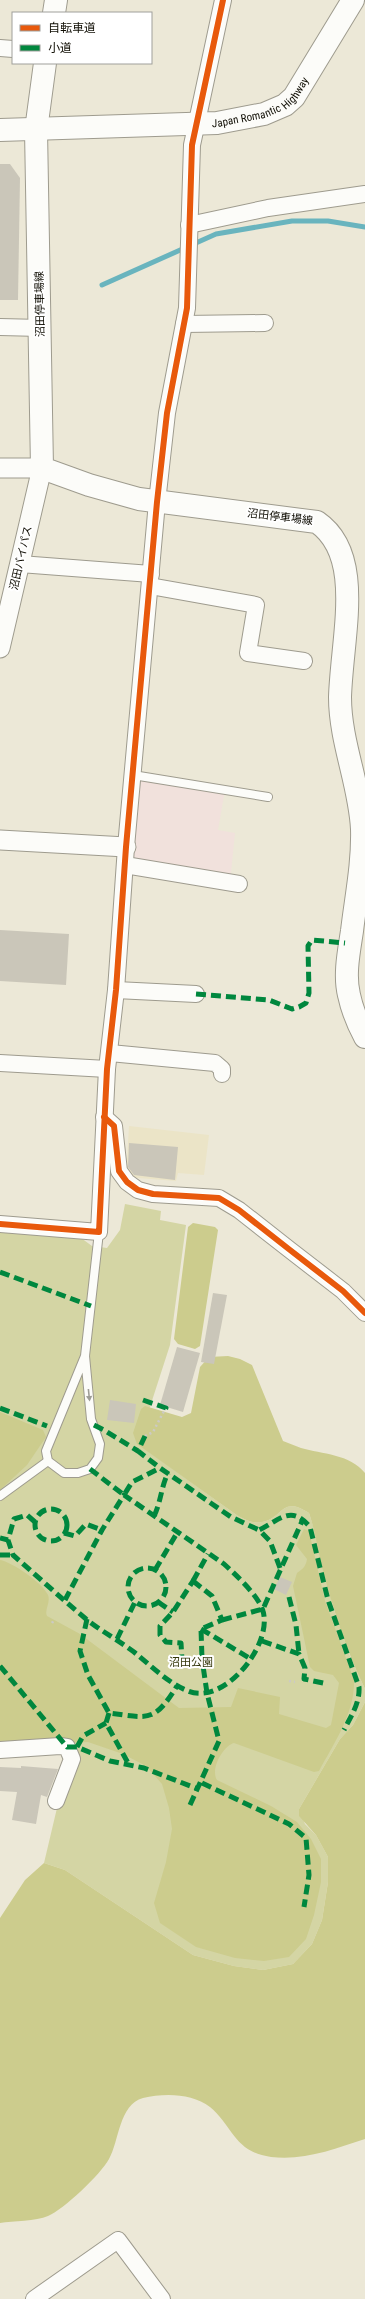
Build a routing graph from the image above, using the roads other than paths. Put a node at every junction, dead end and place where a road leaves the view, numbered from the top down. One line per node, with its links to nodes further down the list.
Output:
1 (56, 0): 4 (main road)
2 (223, 0): 8 (street)
3 (353, 0): 8 (main road, Japan Romantic Highway)
4 (54, 12)
5 (0, 48): 6 (street)
6 (12, 49)
7 (45, 64): 10 (main road, 沼田停車場線)
8 (196, 125): 10 (main road, Japan Romantic Highway); 12 (street)
9 (0, 130): 10 (main road, Japan Romantic Highway)
10 (36, 130): 16 (main road, 沼田停車場線)
11 (365, 194): 12 (street)
12 (189, 225): 14 (street)
13 (265, 323): 14 (street)
14 (184, 324): 19 (street)
15 (0, 327): 16 (street)
16 (41, 328): 18 (main road, 沼田停車場線)
17 (0, 468): 18 (street)
18 (42, 468): 19 (main road, 沼田停車場線); 20 (street, 沼田バイパス)
19 (157, 502): 21 (street); 31 (main road, 沼田停車場線)
20 (20, 564): 21 (street); 22 (street, 沼田バイパス)
21 (151, 580): 23 (street); 24 (street)
22 (0, 648)
23 (304, 661)
24 (133, 775): 25 (lane); 27 (street)
25 (268, 798)
26 (0, 840): 27 (street)
27 (126, 856): 28 (street); 29 (street)
28 (239, 884)
29 (116, 990): 30 (street); 32 (street)
30 (196, 994)
31 (365, 1037)
32 (110, 1053): 34 (street); 35 (street)
33 (0, 1063): 34 (street)
34 (107, 1069): 36 (street)
35 (222, 1074)
36 (104, 1117): 38 (street); 39 (street)
37 (0, 1224): 38 (street)
38 (99, 1232): 40 (lane)
39 (365, 1313)
40 (85, 1356): 41 (lane); 41 (lane, one-way to 41)
41 (48, 1461): 42 (lane)
42 (0, 1496)
43 (0, 1750): 44 (street)
44 (56, 1800)
45 (34, 2299): 46 (street)
46 (162, 2299)

